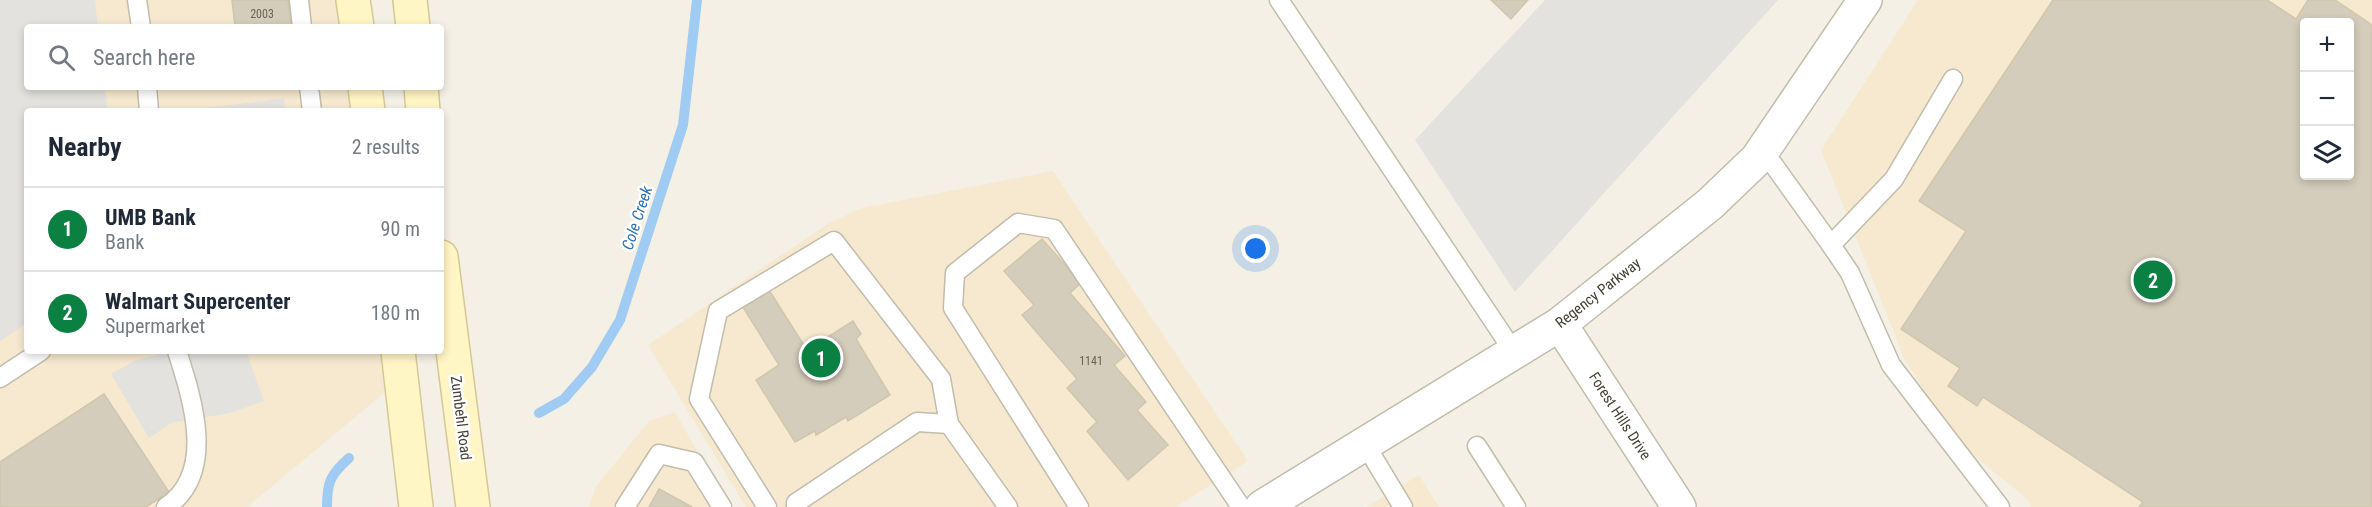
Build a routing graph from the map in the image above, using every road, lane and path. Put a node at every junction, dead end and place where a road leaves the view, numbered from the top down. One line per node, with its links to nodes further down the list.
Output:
1 (137, 0): 7 (lane)
2 (299, 0): 8 (lane)
3 (353, 0): 9 (main road)
4 (410, 0): 10 (main road)
5 (1280, 0): 24 (lane)
6 (1865, 0): 20 (street, Regency Parkway)
7 (141, 24)
8 (302, 24)
9 (357, 24)
10 (413, 24)
11 (1953, 79): 21 (lane)
12 (147, 90): 16 (lane)
13 (309, 90): 17 (lane)
14 (365, 90): 18 (main road)
15 (420, 90): 19 (main road)
16 (149, 108)
17 (312, 108)
18 (368, 108)
19 (423, 108)
20 (1757, 159): 21 (lane); 23 (street, Regency Parkway)
21 (1831, 245): 46 (lane)
22 (444, 280): 34 (main road, Zumbehl Road)
23 (1560, 324): 24 (street, Regency Parkway); 45 (street, Forest Hills Drive)
24 (1514, 352): 30 (street, Regency Parkway)
25 (36, 354): 28 (lane)
26 (178, 354): 32 (lane)
27 (398, 354): 33 (main road)
28 (0, 378)
29 (949, 424): 37 (lane); 38 (lane); 39 (lane)
30 (1365, 444): 42 (street, Regency Parkway); 43 (lane)
31 (1477, 446): 44 (lane)
32 (166, 507)
33 (416, 507)
34 (473, 507)
35 (625, 507): 36 (lane)
36 (722, 507)
37 (766, 507)
38 (796, 507)
39 (1008, 507)
40 (1079, 507): 41 (lane)
41 (1241, 507)
42 (1262, 507)
43 (1403, 507)
44 (1516, 507)
45 (1679, 507)
46 (2000, 507)

